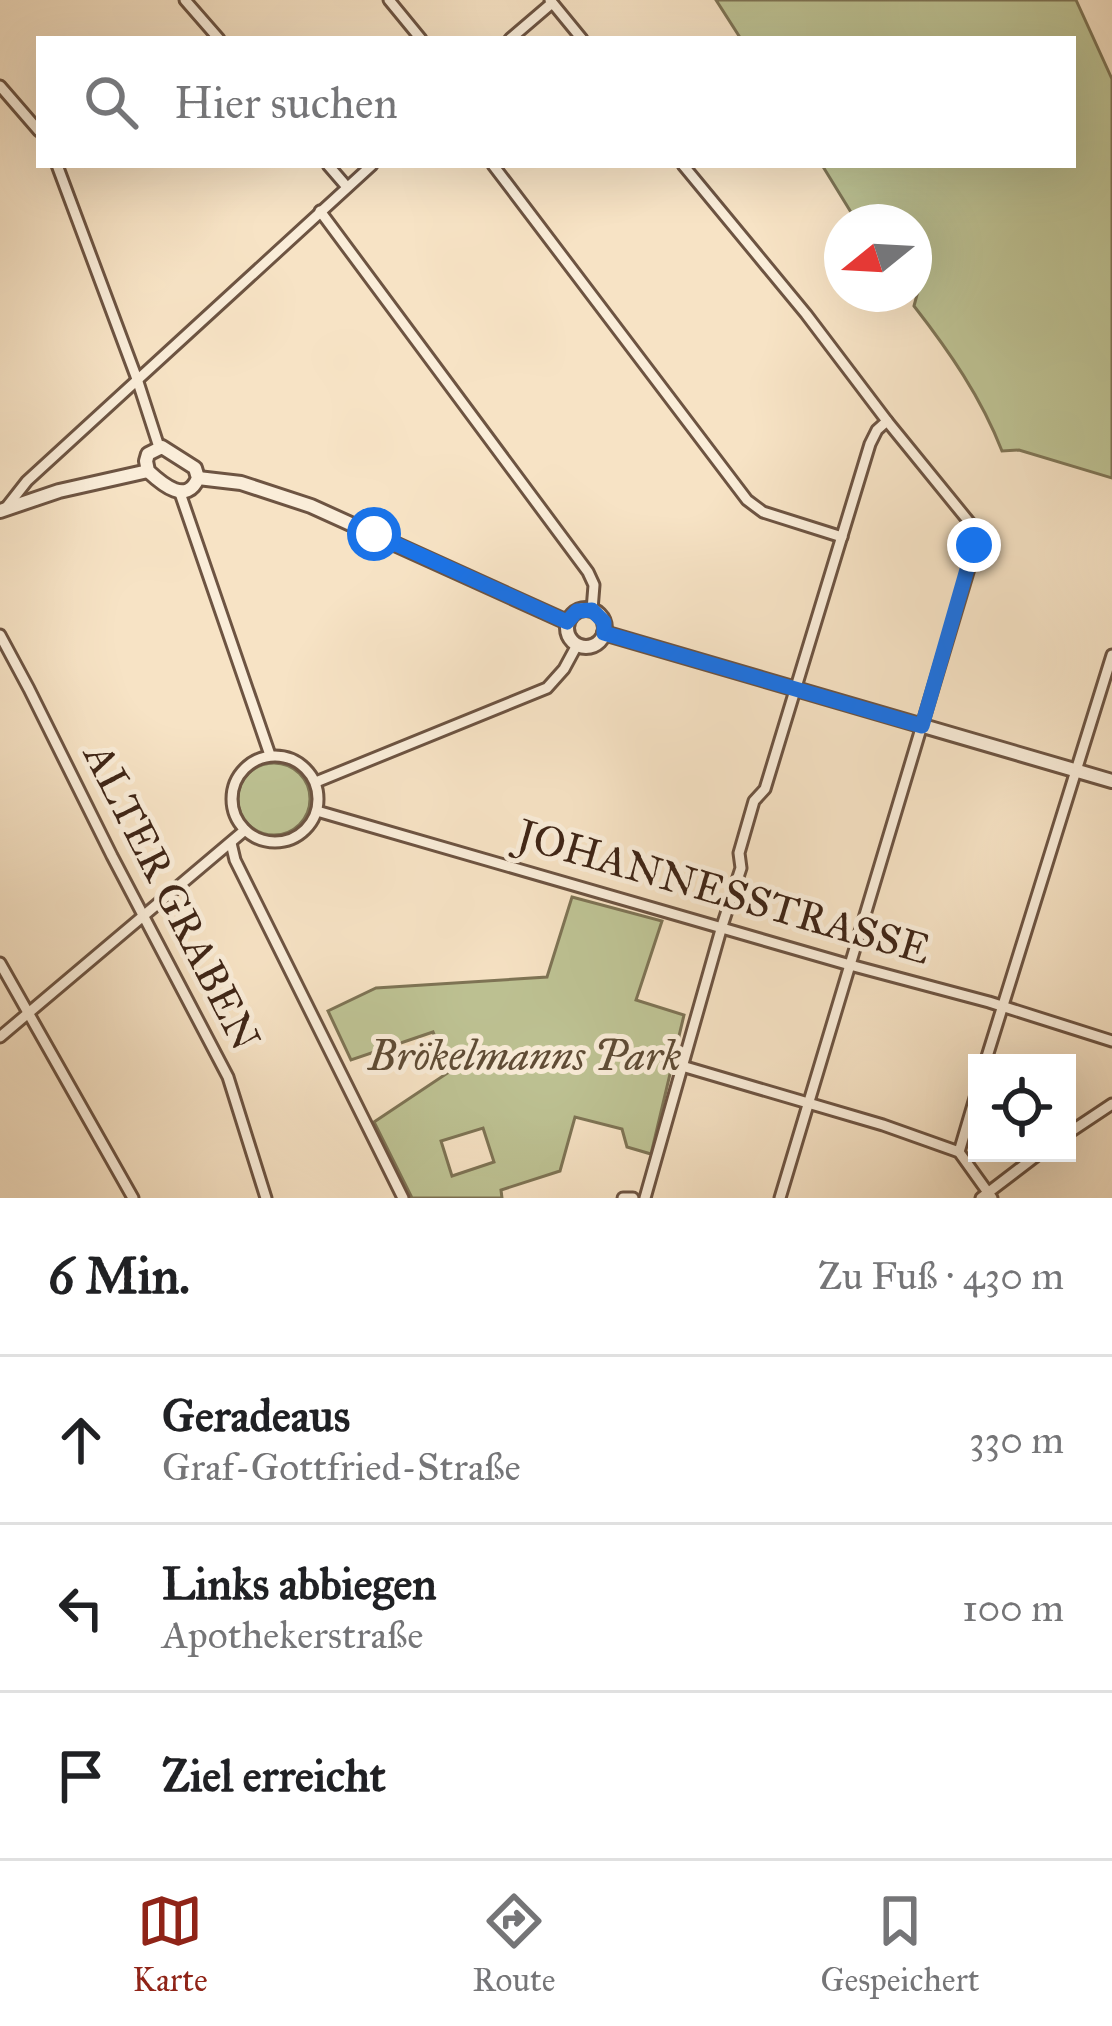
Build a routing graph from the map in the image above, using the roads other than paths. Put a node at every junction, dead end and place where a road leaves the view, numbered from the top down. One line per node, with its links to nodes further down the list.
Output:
1 (185, 0): 4 (street)
2 (389, 0): 5 (street)
3 (551, 1): 6 (street); 7 (street)
4 (216, 36)
5 (419, 36)
6 (513, 36)
7 (580, 36)
8 (0, 86): 9 (street)
9 (36, 127)
10 (58, 168): 17 (street)
11 (330, 168): 15 (street)
12 (369, 168): 15 (street)
13 (495, 168): 24 (street)
14 (685, 168): 18 (street)
15 (347, 188): 16 (street)
16 (320, 211): 17 (street); 25 (street)
17 (137, 379): 19 (street); 23 (street)
18 (887, 422): 24 (street); 32 (street)
19 (159, 447): 20 (street); 21 (street)
20 (148, 471): 22 (street); 23 (street)
21 (198, 478): 22 (street); 26 (street)
22 (180, 493): 33 (street)
23 (2, 510)
24 (842, 537): 31 (street)
25 (592, 610): 26 (street); 27 (street)
26 (567, 622): 29 (street)
27 (604, 633): 29 (street); 31 (street)
28 (0, 635): 40 (street, ALTER GRABEN)
29 (577, 645): 35 (street)
30 (1112, 655): 34 (street)
31 (794, 690): 32 (street); 41 (street)
32 (922, 726): 34 (street); 43 (street)
33 (270, 755): 35 (street); 38 (street)
34 (1077, 771): 36 (street); 44 (street)
35 (316, 782): 37 (street)
36 (1112, 782)
37 (317, 811): 38 (street); 41 (street, JOHANNESSTRASSE)
38 (245, 830): 39 (street)
39 (231, 843): 40 (street); 59 (street)
40 (144, 916): 45 (street); 58 (street, ALTER GRABEN)
41 (722, 926): 43 (street, JOHANNESSTRASSE); 49 (street)
42 (0, 963): 45 (street)
43 (850, 965): 44 (street, JOHANNESSTRASSE); 50 (street)
44 (1002, 1005): 47 (street, JOHANNESSTRASSE); 48 (street)
45 (29, 1014): 46 (street); 57 (street)
46 (0, 1037)
47 (1112, 1042)
48 (988, 1054)
49 (682, 1066): 50 (street); 62 (street)
50 (809, 1104): 54 (street); 63 (street)
51 (1112, 1104): 53 (street)
52 (968, 1122): 54 (street)
53 (1076, 1128)
54 (959, 1153): 56 (street)
55 (1029, 1162): 56 (street)
56 (987, 1196)
57 (133, 1198)
58 (266, 1198)
59 (403, 1198)
60 (623, 1198): 61 (street)
61 (633, 1198)
62 (645, 1198)
63 (780, 1198)

